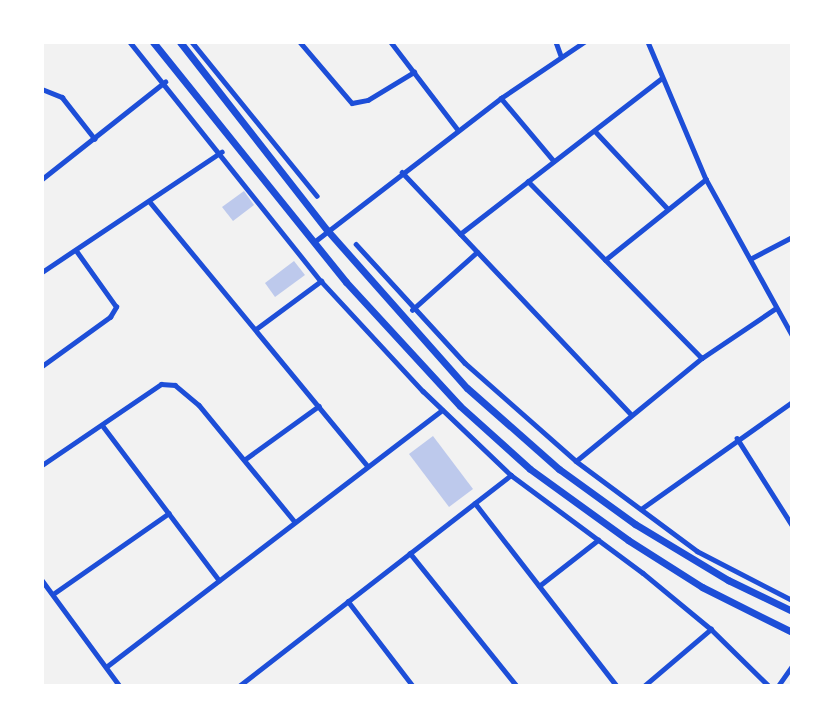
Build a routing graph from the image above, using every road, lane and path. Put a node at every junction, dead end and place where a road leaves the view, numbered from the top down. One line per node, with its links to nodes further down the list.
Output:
1 (130, 42): 13 (street)
2 (153, 42): 31 (main road)
3 (180, 42): 28 (main road)
4 (192, 42): 25 (street)
5 (300, 42): 11 (street)
6 (391, 42): 11 (street)
7 (556, 42): 10 (street)
8 (584, 42): 10 (street)
9 (648, 42): 12 (street)
10 (561, 56): 15 (street)
11 (414, 72): 16 (street)
12 (662, 78): 17 (street); 23 (street)
13 (165, 82): 18 (street); 19 (street)
14 (42, 89): 18 (street)
15 (501, 98): 16 (street); 20 (street)
16 (458, 130): 21 (street)
17 (596, 132): 20 (street); 27 (street)
18 (95, 139): 22 (street)
19 (221, 152): 26 (street); 38 (street)
20 (554, 161): 24 (street)
21 (402, 172): 28 (street); 29 (street)
22 (42, 179)
23 (706, 179): 27 (street); 35 (street)
24 (528, 181): 29 (street); 36 (street)
25 (317, 196)
26 (150, 202): 33 (street); 41 (street)
27 (667, 208): 36 (street)
28 (327, 230): 31 (street); 69 (main road)
29 (460, 234): 34 (street)
30 (792, 237): 35 (street)
31 (313, 242): 71 (main road)
32 (356, 244): 40 (street)
33 (76, 251): 37 (street); 44 (street)
34 (477, 252): 40 (street); 48 (street)
35 (750, 259): 39 (street)
36 (605, 260): 43 (street)
37 (42, 272)
38 (321, 281): 41 (street); 47 (street)
39 (776, 308): 42 (street); 43 (street)
40 (412, 310): 52 (street)
41 (256, 329): 46 (street)
42 (792, 335)
43 (702, 358): 48 (street)
44 (42, 366)
45 (792, 402): 50 (street)
46 (319, 406): 51 (street); 54 (street)
47 (442, 410): 54 (street); 55 (street)
48 (630, 413): 52 (street)
49 (103, 426): 51 (street); 53 (street); 58 (street)
50 (737, 438): 57 (street); 60 (street)
51 (244, 460): 59 (street)
52 (576, 461): 57 (street)
53 (42, 465)
54 (368, 467): 59 (street)
55 (511, 475): 56 (street); 61 (street)
56 (475, 503): 62 (street); 65 (street)
57 (641, 509): 67 (street)
58 (169, 513): 64 (street); 66 (street)
59 (295, 523): 64 (street)
60 (792, 526)
61 (598, 540): 65 (street); 70 (street)
62 (410, 553): 68 (street); 77 (street)
63 (42, 580): 66 (street)
64 (219, 580): 73 (street)
65 (539, 586): 78 (street)
66 (52, 594): 73 (street)
67 (792, 600)
68 (348, 601): 75 (street); 76 (street)
69 (792, 611)
70 (711, 629): 79 (street); 80 (street)
71 (792, 632)
72 (792, 666): 81 (street)
73 (106, 667): 74 (street)
74 (120, 686)
75 (239, 686)
76 (413, 686)
77 (517, 686)
78 (617, 686)
79 (644, 686)
80 (769, 686)
81 (778, 686)

